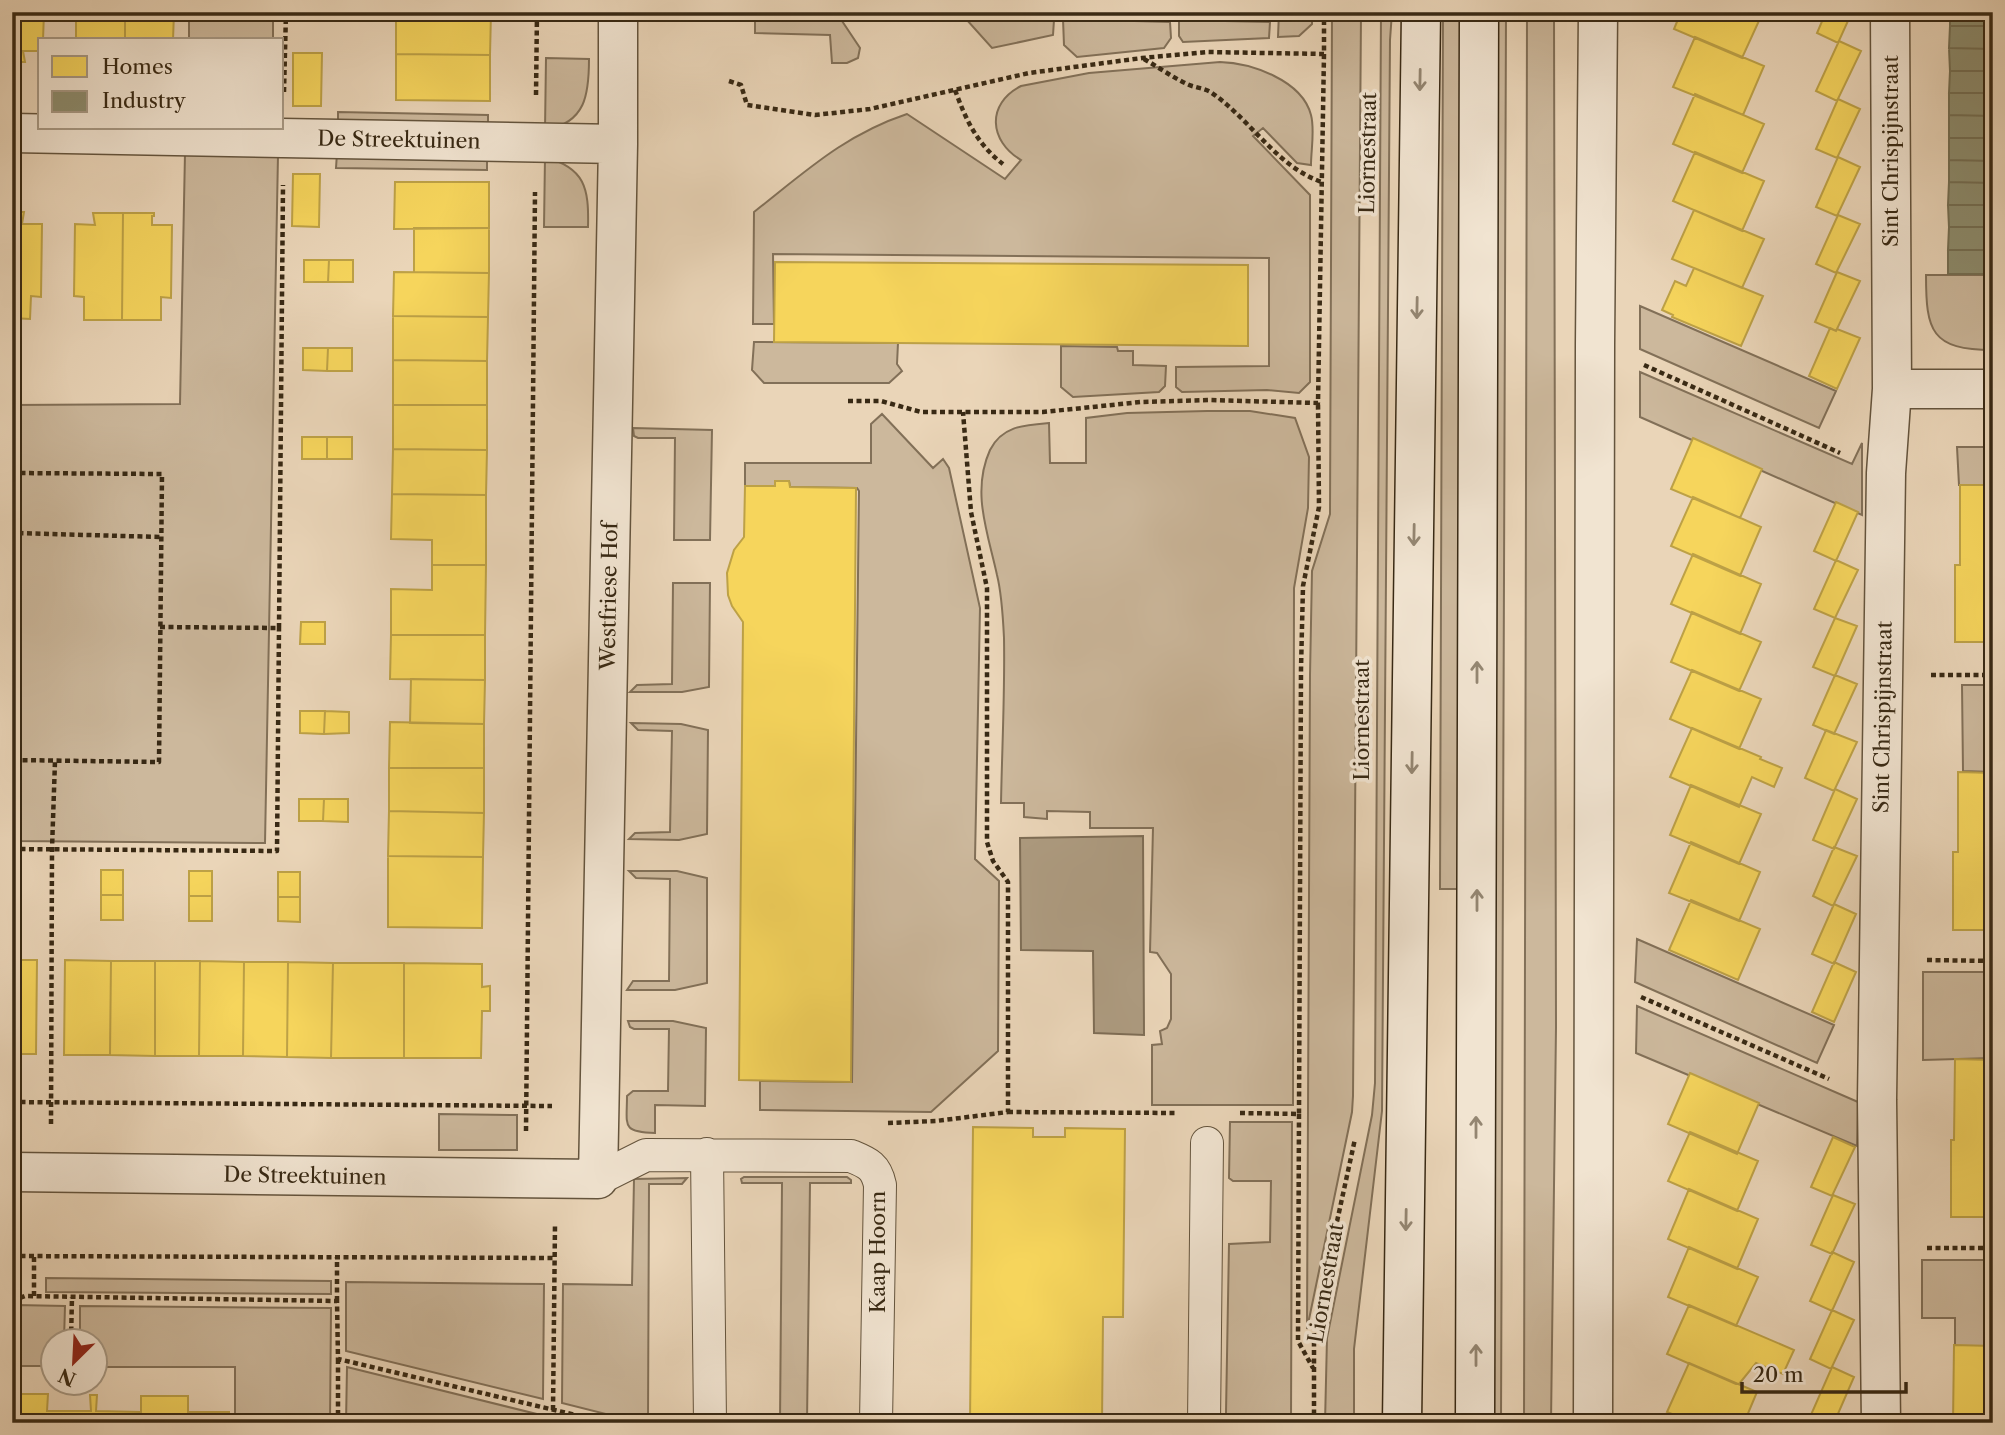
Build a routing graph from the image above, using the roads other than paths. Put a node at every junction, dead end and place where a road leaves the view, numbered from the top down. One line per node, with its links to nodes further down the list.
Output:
1 (618, 12): 7 (street, Westfriese Hof)
2 (1421, 12): 17 (street, one-way to 17)
3 (1479, 12): 18 (street, one-way to 3)
4 (1598, 12): 19 (street)
5 (1890, 12): 8 (street, Sint Chrispijnstraat)
6 (12, 133): 7 (street, De Streektuinen)
7 (618, 144): 13 (street, Westfriese Hof)
8 (1892, 389): 9 (street); 20 (street, Sint Chrispijnstraat)
9 (1993, 389)
10 (1207, 1143): 16 (lane)
11 (707, 1154): 13 (lane); 14 (lane); 15 (lane, Kaap Hoorn)
12 (12, 1172): 13 (street, De Streektuinen)
13 (598, 1179)
14 (710, 1423)
15 (876, 1423)
16 (1204, 1423)
17 (1402, 1423)
18 (1475, 1423)
19 (1593, 1423)
20 (1881, 1423)

